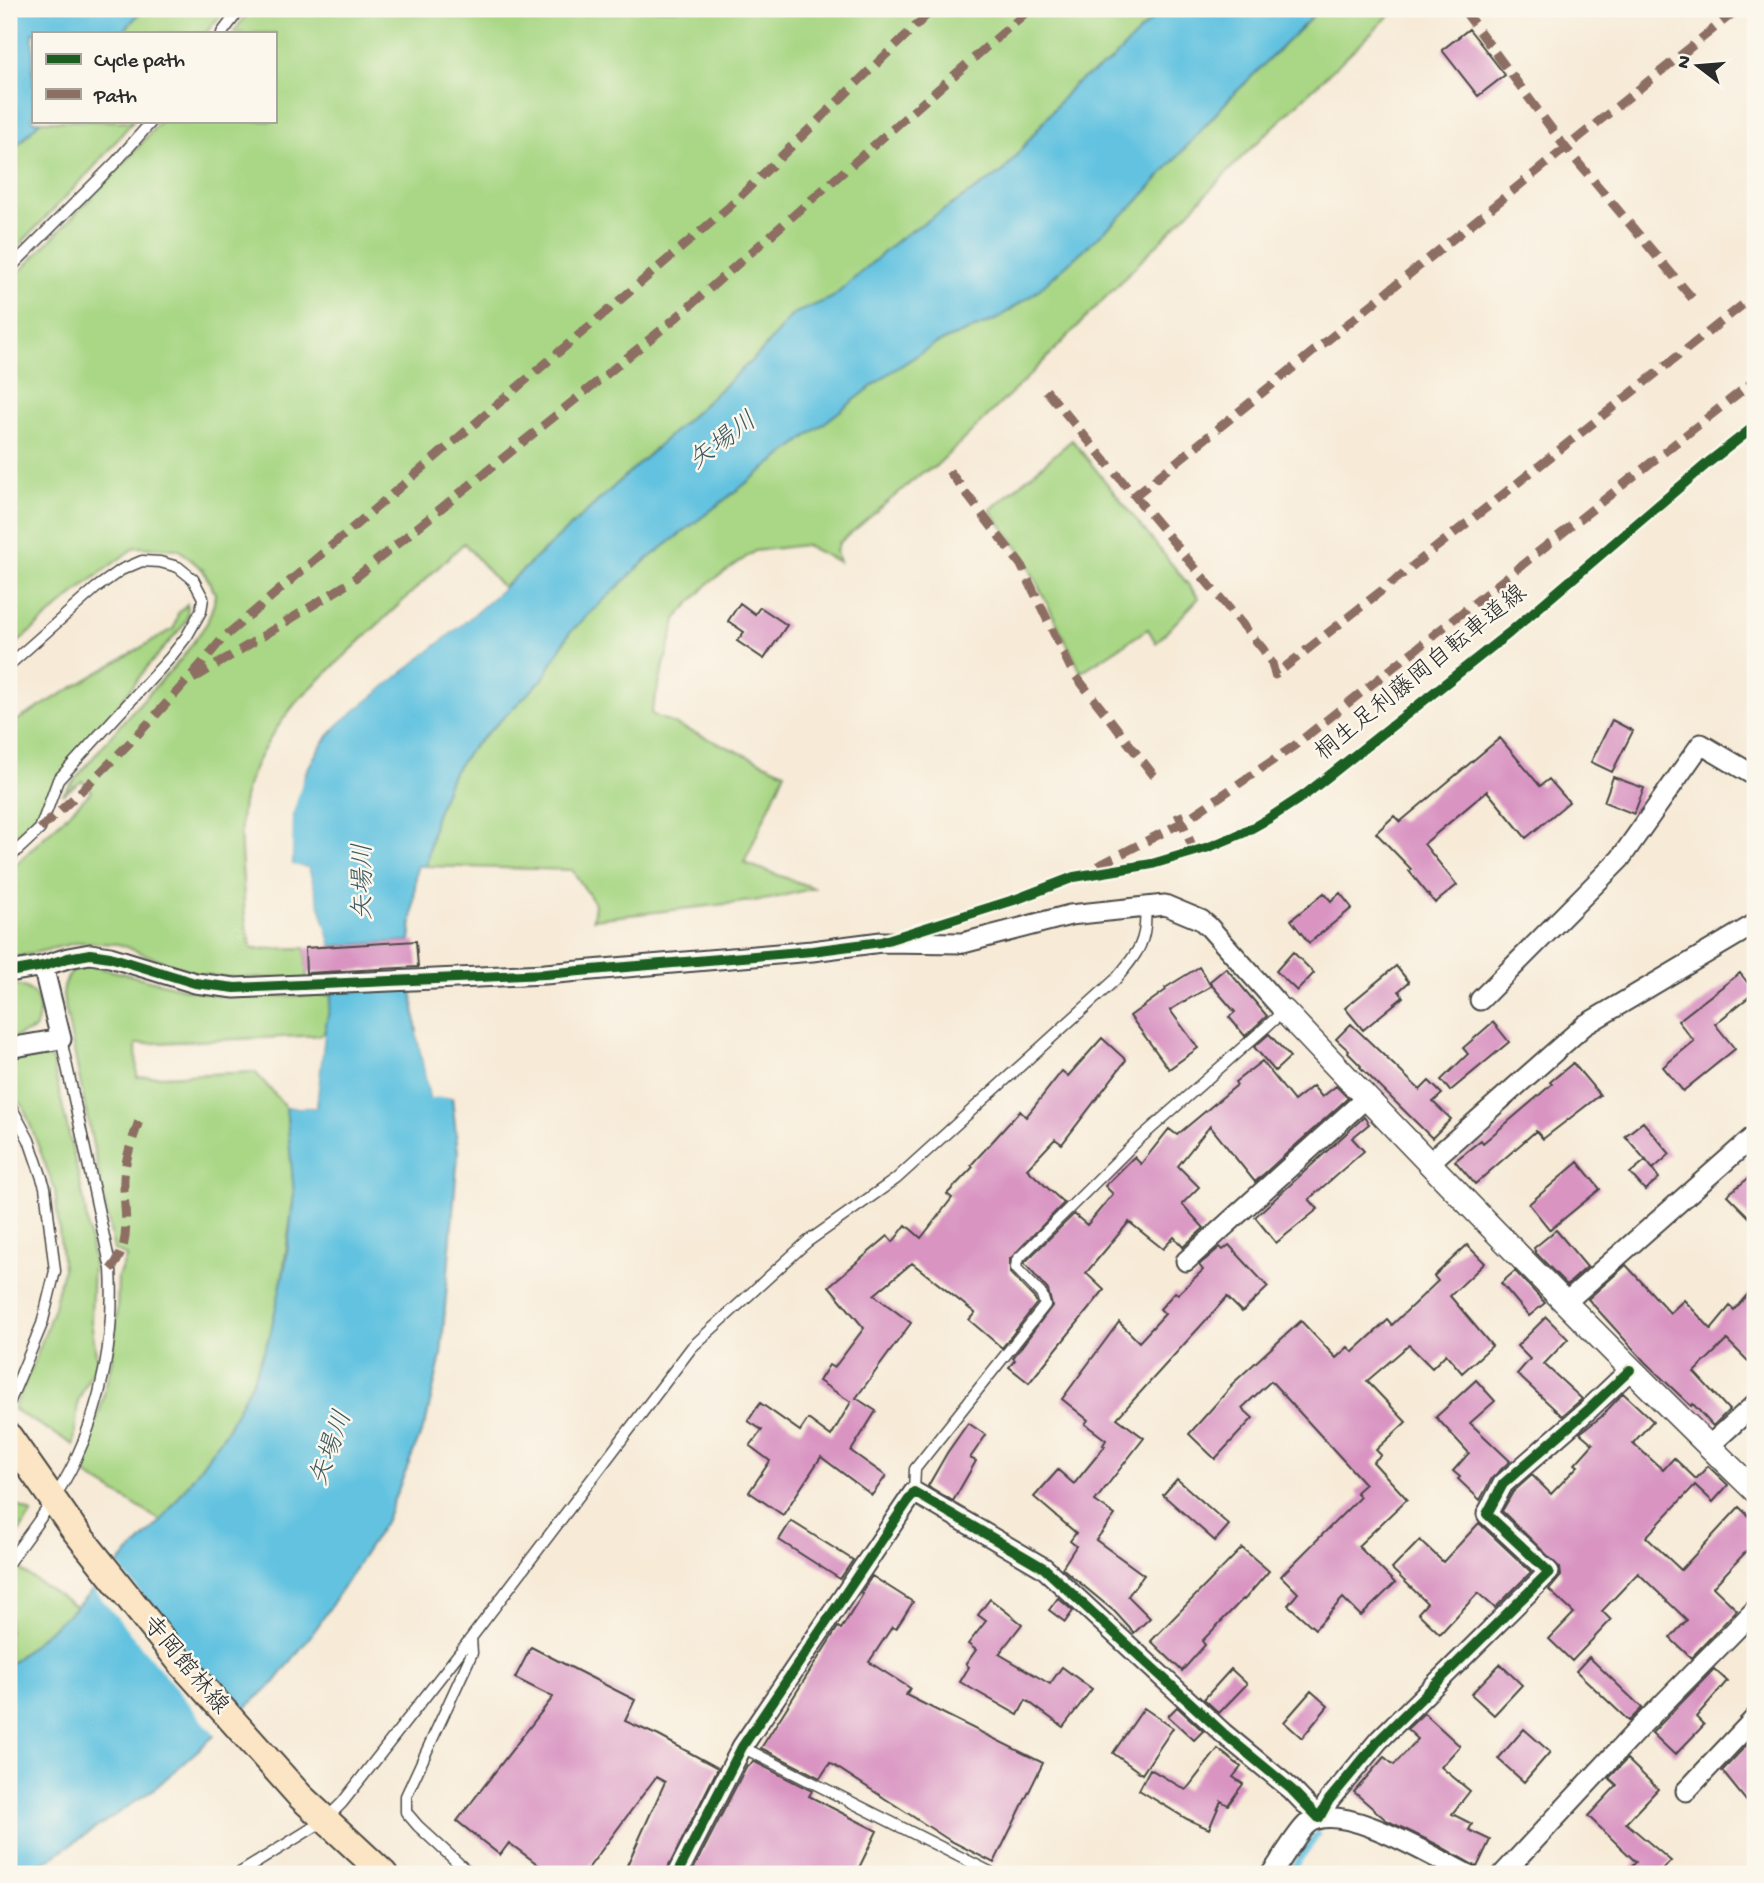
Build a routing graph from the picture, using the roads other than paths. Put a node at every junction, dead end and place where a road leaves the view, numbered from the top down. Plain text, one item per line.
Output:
1 (240, 9) edge
2 (223, 32) edge
3 (151, 122) edge
4 (9, 270) edge
5 (9, 665) edge
6 (1755, 776) edge
7 (9, 858) edge
8 (1145, 906) junction
9 (1755, 924) edge
10 (43, 966) junction
11 (9, 972) edge
12 (1480, 1000) dead end
13 (1284, 1011) junction
14 (61, 1039) junction
15 (9, 1048) edge
16 (1366, 1098) junction
17 (9, 1103) edge
18 (1755, 1135) edge
19 (1428, 1164) junction
20 (1186, 1261) dead end
21 (1565, 1303) junction
22 (1630, 1370) junction
23 (9, 1402) edge
24 (1755, 1404) edge
25 (9, 1437) edge
26 (1709, 1446) junction
27 (1755, 1490) edge
28 (914, 1492) junction
29 (52, 1499) junction
30 (9, 1562) edge
31 (1755, 1610) edge
32 (471, 1638) junction
33 (1755, 1718) edge
34 (742, 1747) junction
35 (1686, 1791) dead end
36 (1319, 1818) junction
37 (325, 1820) junction
38 (238, 1874) edge
39 (384, 1874) edge
40 (470, 1874) edge
41 (677, 1874) edge
42 (994, 1874) edge
43 (1271, 1874) edge
44 (1467, 1874) edge
45 (1503, 1874) edge

1 - 2 lane
3 - 4 lane
5 - 7 lane
6 - 12 street
8 - 10 street
8 - 13 street
8 - 32 lane
9 - 19 street
10 - 11 street
10 - 14 street
13 - 16 street
13 - 28 lane
14 - 15 street
14 - 29 lane
16 - 19 street
16 - 20 street
17 - 23 lane
18 - 21 street
19 - 21 street
21 - 22 street
22 - 26 street
22 - 36 street
24 - 26 street
25 - 29 main road, 寺岡館林線
26 - 27 street
28 - 34 street
28 - 36 street
29 - 30 lane
29 - 37 main road, 寺岡館林線
31 - 45 street
32 - 37 lane
32 - 40 lane
33 - 35 street
34 - 41 street
34 - 42 lane
36 - 43 street
36 - 44 street
37 - 38 lane
37 - 39 main road, 寺岡館林線

